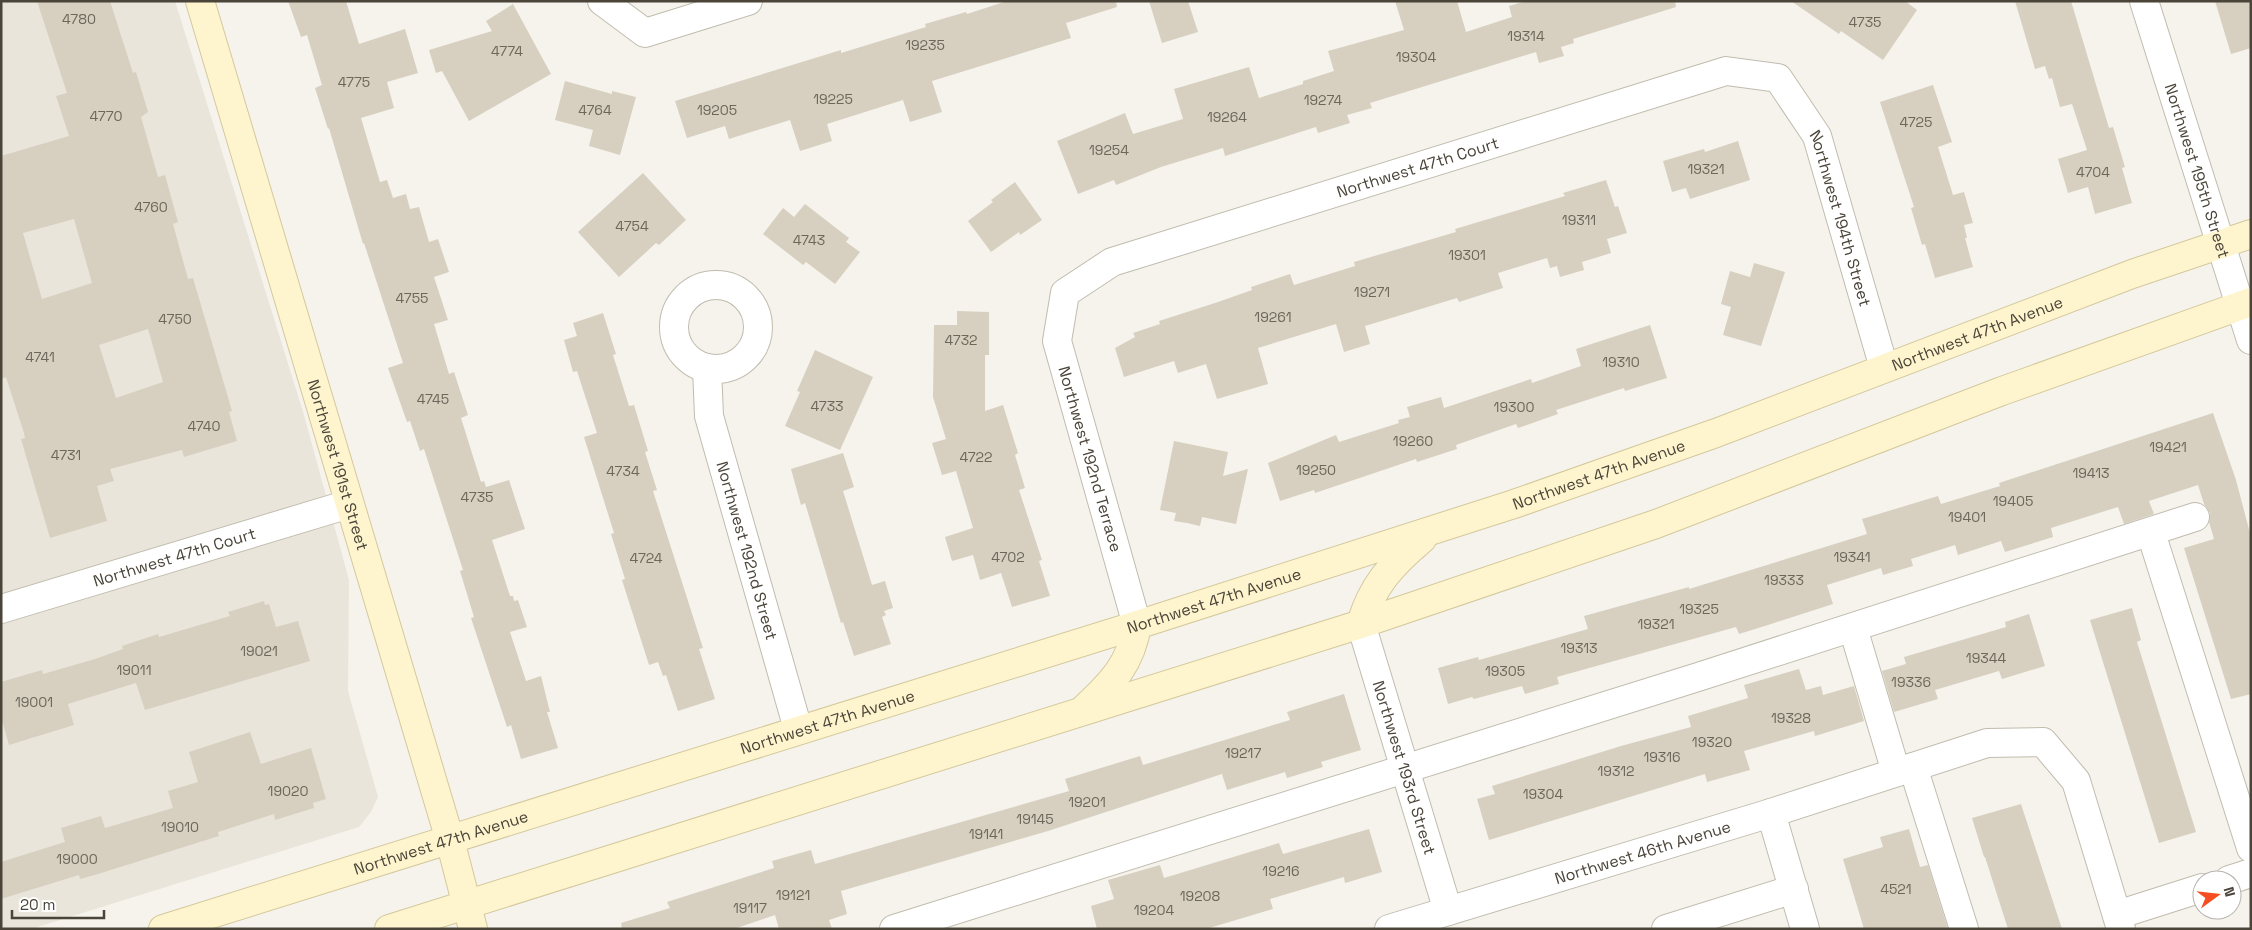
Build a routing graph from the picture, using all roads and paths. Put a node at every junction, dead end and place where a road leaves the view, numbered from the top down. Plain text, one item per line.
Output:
1 (200, 1) edge
2 (602, 1) edge
3 (748, 1) edge
4 (2144, 1) edge
5 (1778, 78) joint
6 (2251, 234) edge
7 (2220, 244) junction
8 (1065, 293) joint
9 (2245, 303) edge
10 (2251, 340) edge
11 (708, 368) dead end
12 (1884, 368) junction
13 (349, 504) junction
14 (2195, 517) dead end
15 (1430, 532) junction
16 (2151, 533) junction
17 (1, 609) edge
18 (1361, 624) junction
19 (1137, 625) junction
20 (1853, 628) junction
21 (1081, 713) junction
22 (798, 730) junction
23 (1404, 768) junction
24 (1905, 769) junction
25 (1771, 812) junction
26 (450, 840) junction
27 (2251, 848) edge
28 (1794, 889) junction
29 (2192, 892) edge
30 (1448, 911) junction
31 (470, 916) edge
32 (2119, 922) edge
33 (163, 929) edge
34 (389, 929) edge
35 (894, 929) edge
36 (1389, 929) edge
37 (1666, 929) edge
38 (1806, 929) edge
39 (1964, 929) edge

1 - 13 main road, Northwest 191st Street
2 - 3 street
4 - 7 street, Northwest 195th Street
5 - 8 street, Northwest 47th Court
5 - 12 street, Northwest 194th Street
6 - 7 main road, Northwest 47th Avenue
7 - 9 street, Northwest 195th Street
7 - 12 main road, Northwest 47th Avenue
8 - 19 street, Northwest 192nd Terrace
9 - 10 street, Northwest 195th Street
9 - 18 main road
11 - 22 street, Northwest 192nd Street
12 - 15 main road, Northwest 47th Avenue
13 - 17 street, Northwest 47th Court
13 - 26 main road, Northwest 191st Street
14 - 16 street
15 - 18 main road
15 - 19 main road, Northwest 47th Avenue
16 - 20 street
16 - 27 street
18 - 21 main road
18 - 23 street, Northwest 193rd Street
19 - 21 main road
19 - 22 main road, Northwest 47th Avenue
20 - 23 street
20 - 24 street
21 - 31 main road
22 - 26 main road, Northwest 47th Avenue
23 - 30 street, Northwest 193rd Street
23 - 35 street
24 - 25 street, Northwest 46th Avenue
24 - 32 street
24 - 39 street
25 - 28 street
25 - 30 street, Northwest 46th Avenue
26 - 31 main road, Northwest 191st Street
26 - 33 main road, Northwest 47th Avenue
28 - 37 street
28 - 38 street
29 - 32 street
30 - 36 street, Northwest 46th Avenue
31 - 34 main road

